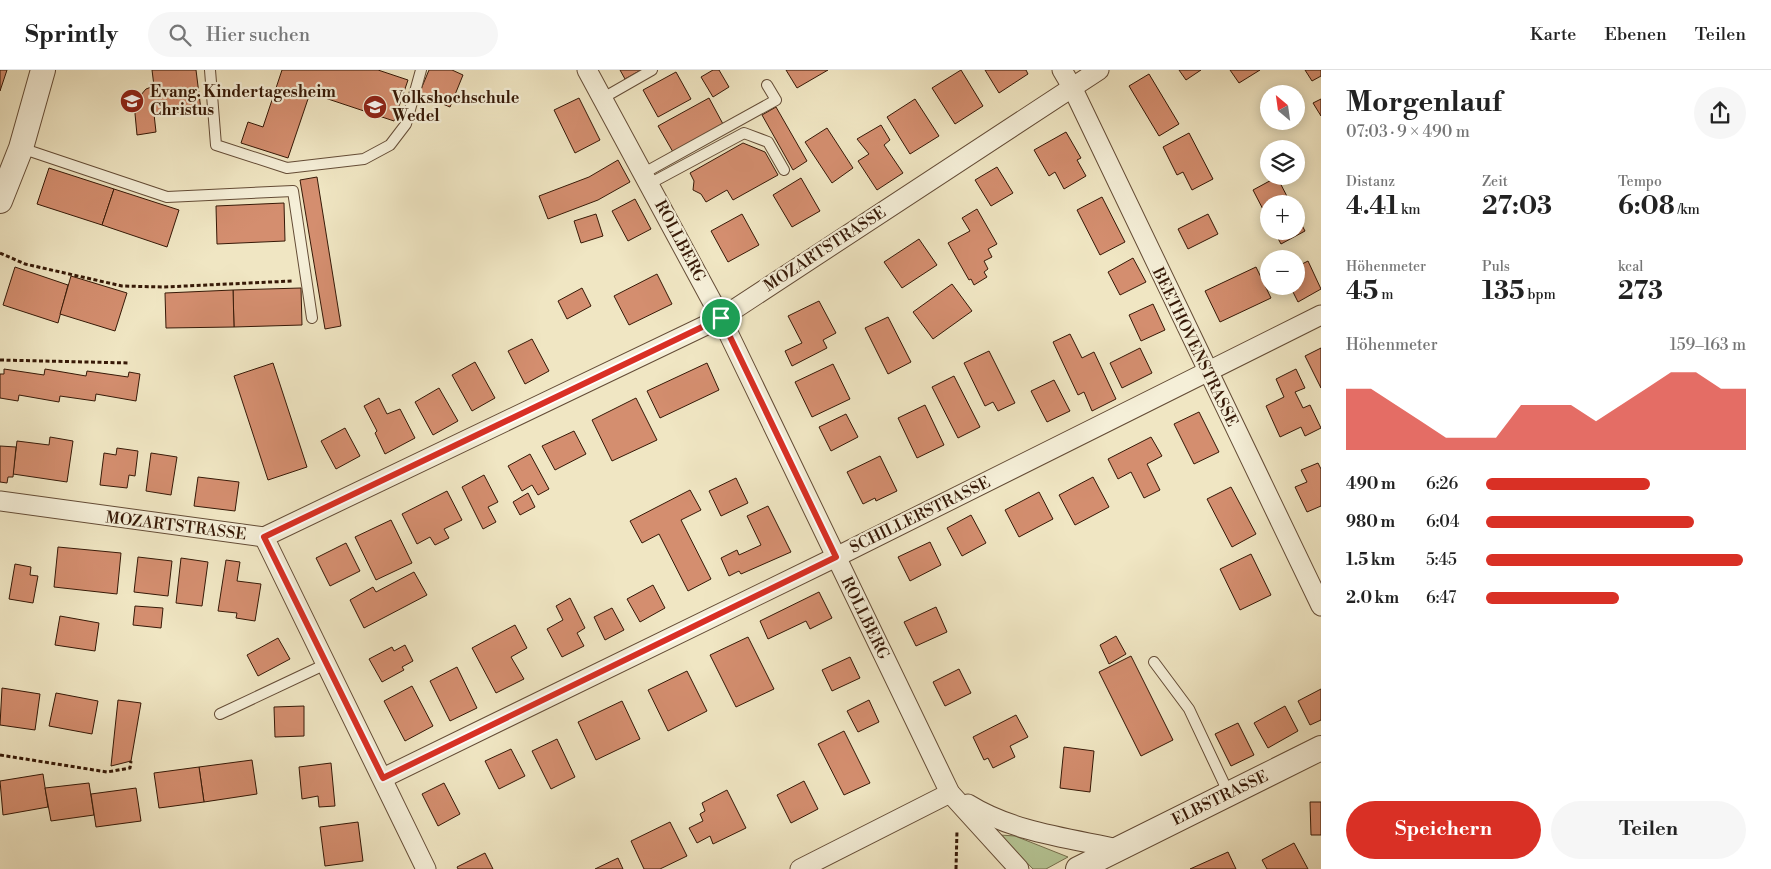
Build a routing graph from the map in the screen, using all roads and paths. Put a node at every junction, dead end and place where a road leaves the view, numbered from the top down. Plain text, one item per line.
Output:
1 (43, 70) edge
2 (210, 70) edge
3 (421, 70) edge
4 (587, 70) edge
5 (652, 70) edge
6 (1062, 70) edge
7 (1099, 70) edge
8 (767, 85) dead end
9 (1072, 87) junction
10 (603, 98) junction
11 (21, 148) junction
12 (784, 170) dead end
13 (647, 178) junction
14 (0, 201) edge
15 (0, 253) edge
16 (306, 280) junction
17 (1321, 315) edge
18 (312, 318) dead end
19 (721, 318) junction
20 (0, 360) edge
21 (130, 363) dead end
22 (1206, 371) junction
23 (0, 501) edge
24 (264, 537) junction
25 (836, 557) junction
26 (1321, 606) edge
27 (1154, 662) dead end
28 (326, 664) junction
29 (220, 714) dead end
30 (1321, 748) edge
31 (0, 754) edge
32 (131, 761) dead end
33 (383, 778) junction
34 (950, 793) junction
35 (1229, 794) junction
36 (957, 830) dead end
37 (1119, 848) junction
38 (426, 869) edge
39 (800, 869) edge
40 (956, 869) edge
41 (1019, 869) edge
42 (1078, 869) edge

1 - 11 street
2 - 3 lane
4 - 10 street, ROLLBERG
5 - 10 lane
6 - 9 street, BEETHOVENSTRASSE
7 - 9 street, MOZARTSTRASSE
8 - 13 lane
9 - 19 street, MOZARTSTRASSE
9 - 22 street, BEETHOVENSTRASSE
10 - 13 street, ROLLBERG
11 - 14 street
11 - 16 lane
12 - 13 lane
13 - 19 street, ROLLBERG
15 - 16 path
16 - 18 lane
17 - 22 street, SCHILLERSTRASSE
19 - 24 street, MOZARTSTRASSE
19 - 25 street, ROLLBERG
20 - 21 path
22 - 25 street, SCHILLERSTRASSE
22 - 26 street, BEETHOVENSTRASSE
23 - 24 street, MOZARTSTRASSE
24 - 28 street
25 - 33 street, SCHILLERSTRASSE
25 - 34 street, ROLLBERG
27 - 35 lane
28 - 29 lane
28 - 33 street
30 - 35 street, ELBSTRASSE
31 - 32 path
33 - 38 street
34 - 37 street
34 - 39 street
34 - 41 street
35 - 37 street, ELBSTRASSE
36 - 40 path
37 - 42 street, ELBSTRASSE

